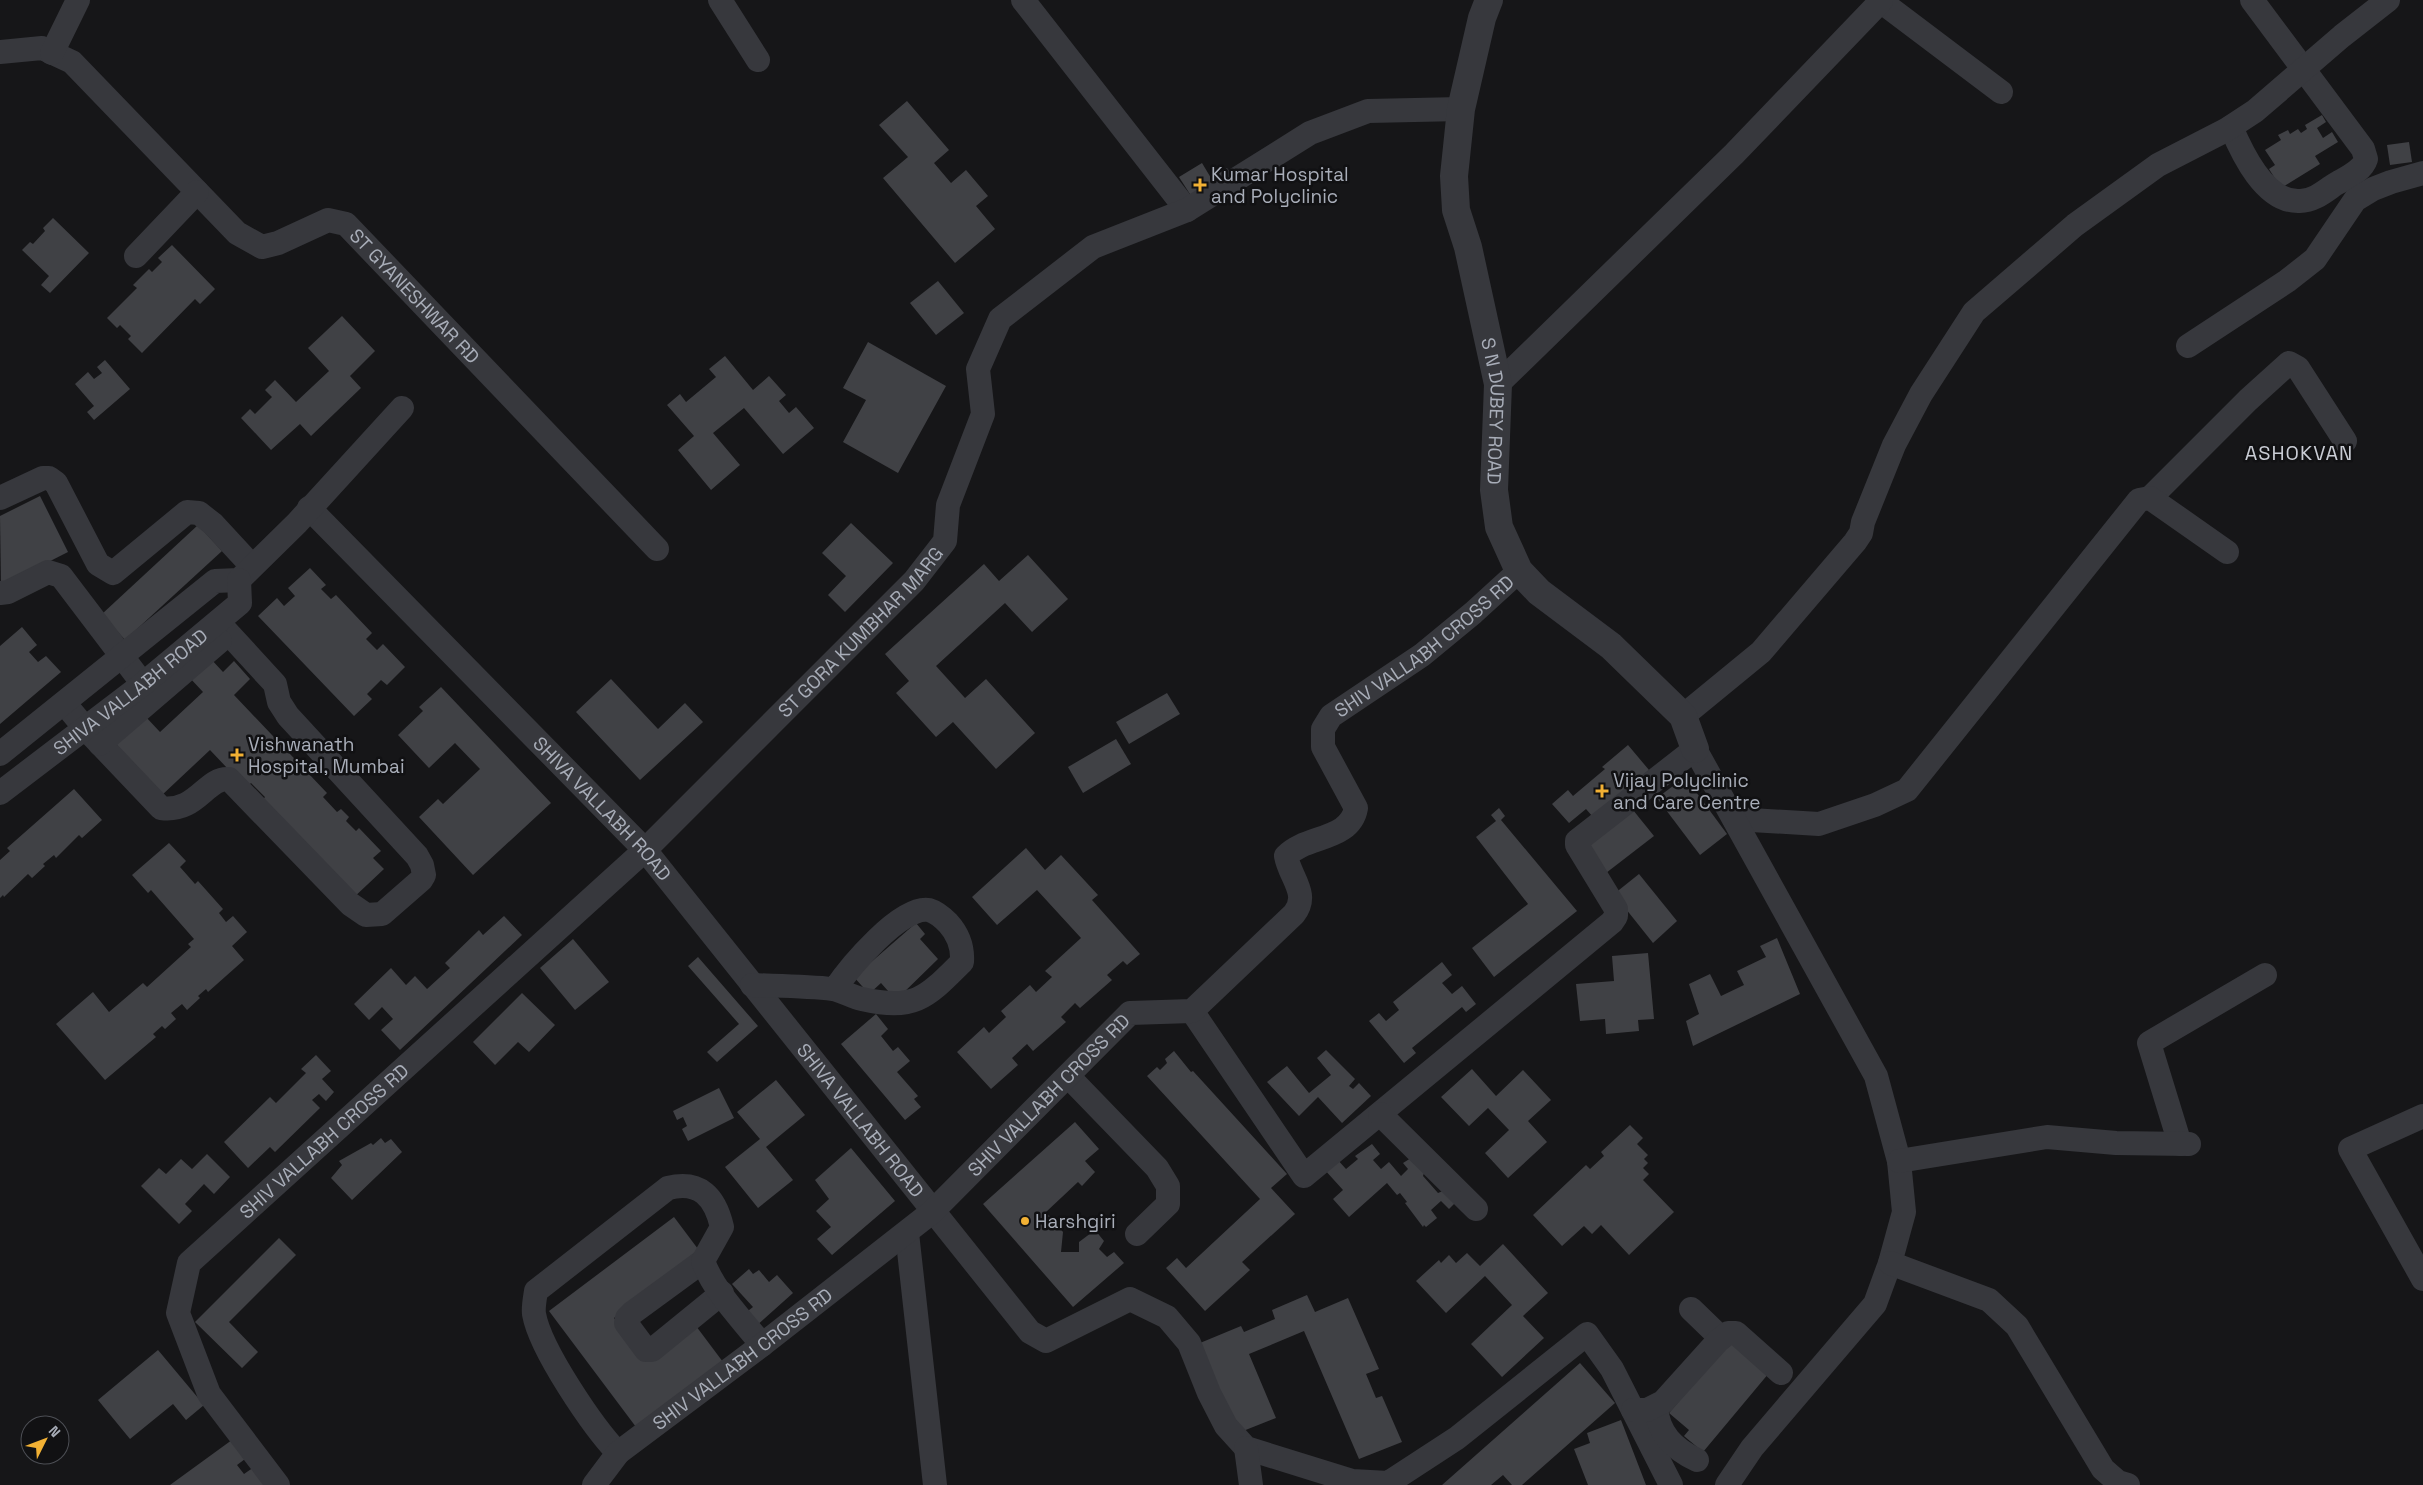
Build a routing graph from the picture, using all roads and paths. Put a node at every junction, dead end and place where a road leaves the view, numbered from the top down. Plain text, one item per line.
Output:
1 (720, 0) edge
2 (1023, 0) edge
3 (1490, 0) edge
4 (2252, 0) edge
5 (2388, 0) edge
6 (80, 1) edge
7 (1880, 1) edge
8 (0, 52) edge
9 (52, 52) junction
10 (758, 60) dead end
11 (2302, 70) junction
12 (2001, 92) dead end
13 (1461, 109) junction
14 (2231, 127) junction
15 (2423, 173) edge
16 (198, 192) junction
17 (1187, 210) junction
18 (136, 256) dead end
19 (2188, 346) dead end
20 (1498, 384) junction
21 (402, 408) dead end
22 (2345, 442) dead end
23 (0, 498) edge
24 (2150, 498) junction
25 (310, 508) junction
26 (658, 549) dead end
27 (2227, 552) dead end
28 (1519, 571) junction
29 (246, 573) junction
30 (0, 593) edge
31 (223, 628) junction
32 (121, 657) junction
33 (143, 684) junction
34 (65, 704) junction
35 (1683, 716) junction
36 (34, 728) junction
37 (92, 736) junction
38 (1695, 748) junction
39 (54, 752) junction
40 (0, 754) edge
41 (0, 793) edge
42 (1734, 819) junction
43 (645, 850) junction
44 (2265, 976) dead end
45 (752, 985) junction
46 (835, 989) junction
47 (1192, 1011) junction
48 (1068, 1076) junction
49 (1380, 1114) junction
50 (2423, 1116) edge
51 (1899, 1161) junction
52 (1476, 1209) dead end
53 (932, 1212) junction
54 (907, 1233) junction
55 (1138, 1234) dead end
56 (702, 1261) junction
57 (1890, 1262) junction
58 (2423, 1279) edge
59 (722, 1293) junction
60 (1691, 1309) dead end
61 (1721, 1338) junction
62 (762, 1345) junction
63 (1781, 1373) dead end
64 (1644, 1409) junction
65 (1246, 1448) junction
66 (618, 1452) junction
67 (1697, 1460) dead end
68 (278, 1485) edge
69 (594, 1485) edge
70 (935, 1485) edge
71 (1251, 1485) edge
72 (1671, 1485) edge
73 (1728, 1485) edge
74 (2128, 1485) edge

1 - 10 street
2 - 17 street
3 - 13 street, S N DUBEY ROAD
4 - 11 street
5 - 11 street
6 - 9 street
7 - 12 street
7 - 20 street
8 - 9 street, ST GYANESHWAR RD
9 - 16 street, ST GYANESHWAR RD
11 - 14 street
11 - 14 street
13 - 17 street, ST GORA KUMBHAR MARG
13 - 20 street, S N DUBEY ROAD
14 - 35 street
15 - 19 street
16 - 18 street
16 - 26 street, ST GYANESHWAR RD
17 - 43 street, ST GORA KUMBHAR MARG
20 - 28 street, S N DUBEY ROAD
21 - 25 street
22 - 24 street
23 - 29 street
24 - 27 street
24 - 42 street
25 - 29 street
25 - 43 street, SHIVA VALLABH ROAD
28 - 35 street, S N DUBEY ROAD
28 - 47 street, SHIV VALLABH CROSS RD
29 - 31 street, SHIVA VALLABH ROAD
29 - 32 street, SHIVA VALLABH ROAD
30 - 32 street
31 - 33 street, SHIVA VALLABH ROAD
31 - 37 street
31 - 37 street
32 - 33 street
32 - 34 street, SHIVA VALLABH ROAD
33 - 37 street, SHIVA VALLABH ROAD
34 - 36 street, SHIVA VALLABH ROAD
34 - 37 street
35 - 38 street, S N DUBEY ROAD
36 - 39 street
36 - 40 street, SHIVA VALLABH ROAD
37 - 39 street, SHIVA VALLABH ROAD
38 - 42 street
38 - 49 street
39 - 41 street, SHIVA VALLABH ROAD
42 - 51 street
43 - 45 street, SHIVA VALLABH ROAD
43 - 68 street, SHIV VALLABH CROSS RD
44 - 51 street
45 - 46 street
45 - 53 street, SHIVA VALLABH ROAD
46 - 46 street
47 - 48 street, SHIV VALLABH CROSS RD
47 - 49 street
48 - 53 street, SHIV VALLABH CROSS RD
48 - 55 street
49 - 52 street
50 - 58 street
51 - 57 street
53 - 54 street, SHIV VALLABH CROSS RD
53 - 65 street, SHIVA VALLABH ROAD
54 - 62 street, SHIV VALLABH CROSS RD
54 - 70 street
56 - 59 street
56 - 59 street
56 - 66 street
57 - 73 street
57 - 74 street
59 - 62 street
60 - 61 street
61 - 63 street
61 - 64 street
62 - 66 street, SHIV VALLABH CROSS RD
64 - 65 street
64 - 67 street
64 - 72 street
65 - 71 street
66 - 69 street, SHIV VALLABH CROSS RD

